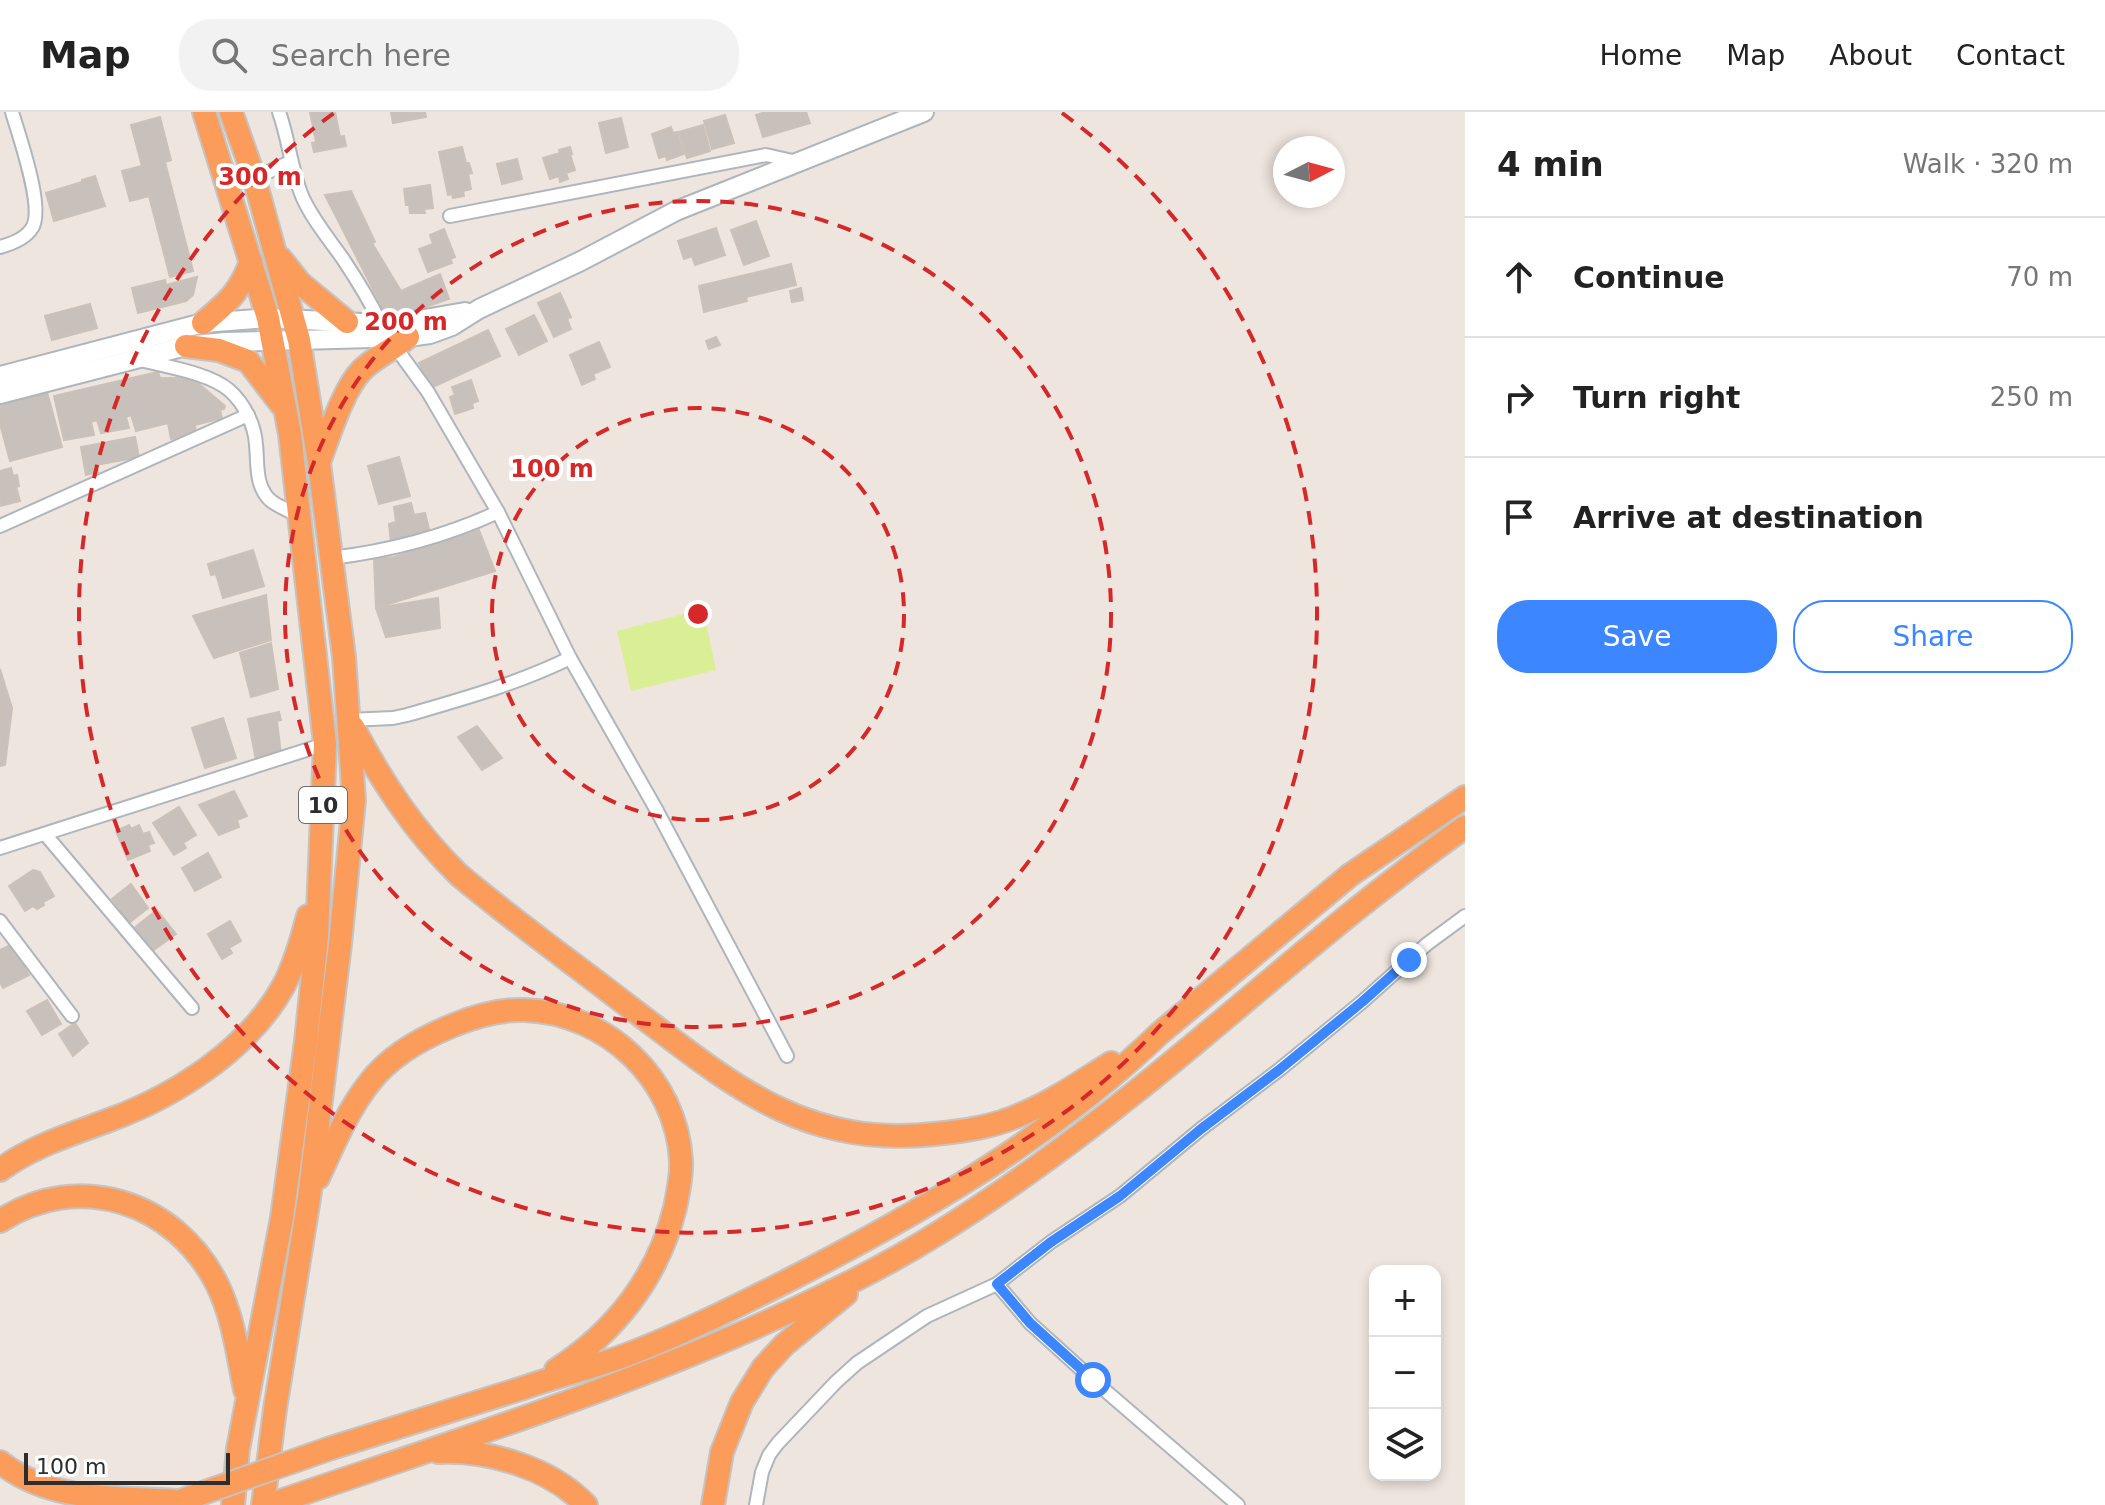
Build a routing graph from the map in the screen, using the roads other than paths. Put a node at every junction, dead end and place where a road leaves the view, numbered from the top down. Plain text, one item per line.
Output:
1 (12, 112) edge
2 (204, 112) edge
3 (231, 112) edge
4 (279, 112) edge
5 (924, 112) edge
6 (290, 162) junction
7 (797, 162) junction
8 (254, 177) junction
9 (450, 216) dead end
10 (0, 247) edge
11 (277, 254) junction
12 (251, 262) junction
13 (479, 309) junction
14 (347, 322) junction
15 (203, 323) junction
16 (381, 324) junction
17 (269, 329) junction
18 (297, 329) junction
19 (402, 342) junction
20 (186, 346) junction
21 (135, 359) junction
22 (0, 376) edge
23 (0, 394) edge
24 (285, 409) junction
25 (248, 415) junction
26 (319, 463) junction
27 (498, 512) junction
28 (300, 516) junction
29 (0, 526) edge
30 (331, 558) junction
31 (570, 658) junction
32 (349, 720) junction
33 (325, 744) junction
34 (1465, 797) edge
35 (1465, 827) edge
36 (45, 834) junction
37 (0, 848) edge
38 (320, 872) junction
39 (1465, 916) edge
40 (0, 921) edge
41 (192, 1008) dead end
42 (72, 1016) dead end
43 (1160, 1033) junction
44 (787, 1056) dead end
45 (0, 1170) edge
46 (309, 1198) junction
47 (0, 1221) edge
48 (875, 1270) junction
49 (997, 1284) junction
50 (532, 1385) junction
51 (248, 1401) junction
52 (413, 1455) junction
53 (0, 1462) edge
54 (174, 1503) edge
55 (233, 1505) edge
56 (266, 1505) edge
57 (586, 1505) edge
58 (713, 1505) edge
59 (756, 1505) edge
60 (1238, 1505) edge

1 - 10 street
2 - 12 highway, 10
3 - 8 highway, 10
4 - 6 street
5 - 7 main road
6 - 8 street
6 - 16 street
7 - 9 street
7 - 13 main road
8 - 11 highway, 10
11 - 14 highway
11 - 18 highway, 10
12 - 15 highway
12 - 17 highway, 10
13 - 16 main road
13 - 19 main road
14 - 16 main road
14 - 18 main road
15 - 17 main road
15 - 22 main road
17 - 18 main road
17 - 20 main road
17 - 24 highway, 10
18 - 19 main road
18 - 26 highway, 10
19 - 26 highway
19 - 27 street
20 - 21 main road
20 - 24 highway
21 - 23 main road
21 - 25 street
24 - 28 highway, 10
25 - 28 street
25 - 29 street
26 - 30 highway, 10
27 - 30 street
27 - 31 street
28 - 33 highway, 10
30 - 32 highway, 10
31 - 32 street
31 - 44 street
32 - 43 highway
32 - 46 highway, 10
33 - 36 street
33 - 38 highway, 10
34 - 43 highway
35 - 48 highway
36 - 37 street
36 - 41 street
38 - 45 highway
38 - 51 highway, 10
39 - 49 street
40 - 42 street
43 - 50 highway
46 - 50 highway
46 - 56 highway, 10
47 - 51 highway
48 - 52 highway
48 - 58 highway
49 - 59 street
49 - 60 street
50 - 54 highway, bridge
51 - 55 highway, 10
52 - 56 highway
52 - 57 highway
53 - 54 highway

